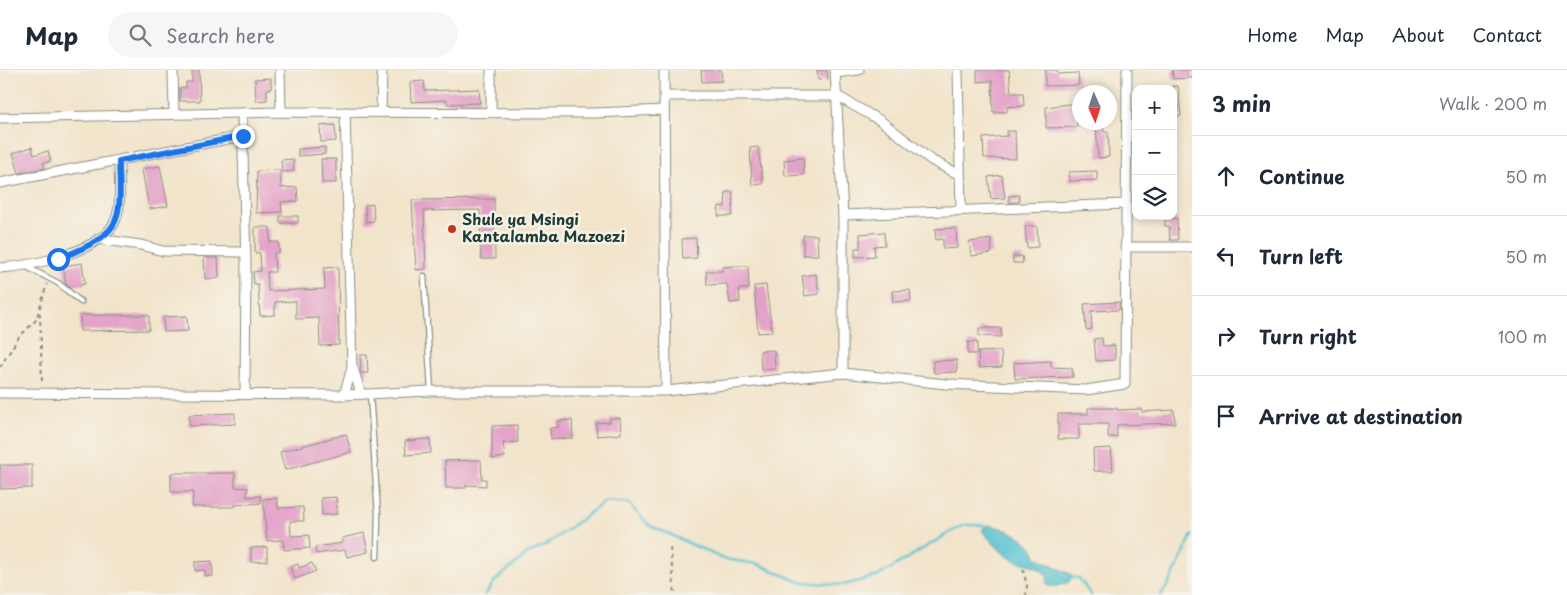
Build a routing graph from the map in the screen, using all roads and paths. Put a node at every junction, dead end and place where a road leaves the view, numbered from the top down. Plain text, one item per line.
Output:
1 (173, 70) edge
2 (280, 70) edge
3 (382, 70) edge
4 (491, 70) edge
5 (664, 70) edge
6 (859, 70) edge
7 (958, 70) edge
8 (1127, 70) edge
9 (835, 72) edge
10 (665, 96) junction
11 (837, 96) junction
12 (664, 110) junction
13 (281, 112) junction
14 (345, 112) junction
15 (381, 112) junction
16 (491, 112) junction
17 (242, 113) junction
18 (174, 114) junction
19 (0, 118) edge
20 (243, 136) junction
21 (119, 161) junction
22 (960, 175) junction
23 (0, 184) edge
24 (1125, 204) junction
25 (961, 211) junction
26 (843, 215) junction
27 (98, 239) junction
28 (1125, 247) junction
29 (1192, 247) edge
30 (245, 252) junction
31 (24, 265) junction
32 (0, 268) edge
33 (424, 276) dead end
34 (48, 278) junction
35 (81, 302) dead end
36 (40, 312) junction
37 (0, 367) edge
38 (352, 368) junction
39 (843, 373) junction
40 (432, 391) junction
41 (666, 391) junction
42 (0, 393) edge
43 (42, 393) junction
44 (245, 394) junction
45 (344, 394) junction
46 (365, 394) junction
47 (670, 548) dead end
48 (377, 557) dead end
49 (1023, 569) dead end
50 (675, 595) edge
51 (1026, 595) edge

1 - 18 street
2 - 13 street
3 - 15 street
4 - 16 street
5 - 10 street
6 - 9 street
7 - 22 street
8 - 24 street
9 - 11 street
10 - 11 street
10 - 12 street
11 - 22 street
11 - 26 street
12 - 16 street
12 - 41 street
13 - 14 street
13 - 17 street
14 - 15 street
14 - 38 street
15 - 16 street
17 - 18 street
17 - 20 street
18 - 19 street
20 - 21 street
20 - 30 street
21 - 23 street
21 - 27 street
22 - 25 street
24 - 25 street
24 - 28 street
25 - 26 street
26 - 39 street
27 - 30 street
27 - 31 street
28 - 29 street
28 - 39 street
30 - 44 street
31 - 32 street
31 - 34 lane
33 - 40 lane
34 - 35 lane
34 - 36 path
36 - 37 path
36 - 43 path
38 - 45 street
38 - 46 street
39 - 41 street
40 - 41 street
40 - 46 street
42 - 43 street
43 - 44 street
44 - 45 street
45 - 46 street
46 - 48 lane
47 - 50 path
49 - 51 path

